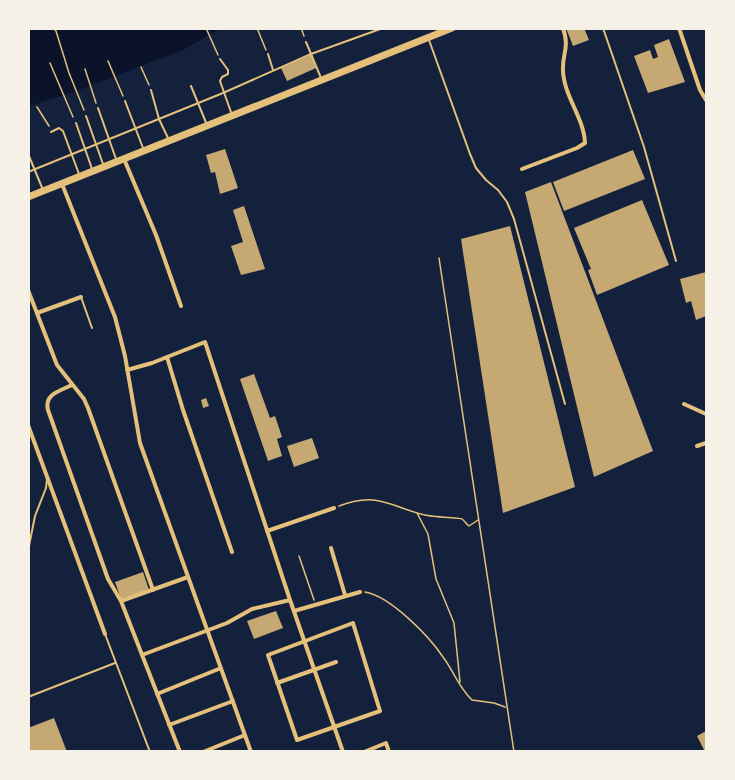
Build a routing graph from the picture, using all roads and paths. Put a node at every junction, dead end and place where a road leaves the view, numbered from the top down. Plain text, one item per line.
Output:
1 (53, 28) edge
2 (206, 28) edge
3 (256, 28) edge
4 (301, 28) edge
5 (382, 28) edge
6 (426, 28) edge
7 (452, 28) edge
8 (563, 28) edge
9 (603, 28) edge
10 (679, 28) edge
11 (429, 38) junction
12 (306, 42) joint
13 (268, 54) joint
14 (311, 54) junction
15 (220, 59) joint
16 (108, 61) dead end
17 (50, 63) dead end
18 (141, 67) dead end
19 (85, 69) dead end
20 (273, 70) junction
21 (322, 80) junction
22 (191, 87) dead end
23 (151, 90) joint
24 (223, 93) junction
25 (125, 100) joint
26 (706, 100) edge
27 (197, 103) junction
28 (37, 107) dead end
29 (98, 108) joint
30 (232, 115) junction
31 (86, 116) joint
32 (159, 119) junction
33 (76, 123) joint
34 (207, 126) junction
35 (135, 128) junction
36 (51, 132) joint
37 (109, 139) junction
38 (169, 141) junction
39 (96, 144) junction
40 (85, 148) junction
41 (144, 151) junction
42 (71, 154) junction
43 (29, 156) edge
44 (121, 160) junction
45 (104, 167) junction
46 (35, 169) junction
47 (522, 169) dead end
48 (28, 172) edge
49 (93, 172) junction
50 (81, 177) junction
51 (62, 184) junction
52 (44, 191) junction
53 (28, 197) edge
54 (439, 258) dead end
55 (676, 261) dead end
56 (28, 290) edge
57 (81, 297) joint
58 (181, 306) dead end
59 (37, 313) junction
60 (92, 328) dead end
61 (167, 357) junction
62 (127, 370) junction
63 (72, 385) junction
64 (565, 404) dead end
65 (684, 404) dead end
66 (706, 414) edge
67 (28, 425) edge
68 (706, 443) edge
69 (697, 446) dead end
70 (47, 479) junction
71 (334, 508) joint
72 (417, 513) junction
73 (479, 519) junction
74 (267, 531) junction
75 (331, 548) dead end
76 (28, 551) edge
77 (232, 552) dead end
78 (299, 556) dead end
79 (188, 577) junction
80 (153, 590) junction
81 (360, 592) joint
82 (345, 596) junction
83 (290, 600) junction
84 (121, 601) junction
85 (315, 603) junction
86 (294, 611) junction
87 (207, 629) junction
88 (105, 634) joint
89 (304, 642) junction
90 (142, 655) junction
91 (115, 662) junction
92 (336, 662) dead end
93 (220, 668) junction
94 (314, 670) junction
95 (277, 683) junction
96 (460, 684) junction
97 (157, 694) junction
98 (28, 697) edge
99 (232, 701) junction
100 (506, 708) junction
101 (170, 726) junction
102 (334, 727) junction
103 (245, 735) junction
104 (150, 752) edge
105 (180, 752) edge
106 (203, 752) edge
107 (251, 752) edge
108 (343, 752) edge
109 (364, 752) edge
110 (389, 752) edge
111 (514, 752) edge

1 - 31 path
2 - 15 path
3 - 13 path
4 - 12 path
5 - 14 lane
6 - 11 lane
7 - 11 highway
8 - 47 street
9 - 55 lane
10 - 26 street
11 - 21 highway
11 - 64 lane
12 - 14 lane
13 - 20 lane
14 - 20 lane
14 - 21 lane
15 - 24 lane
16 - 25 path
17 - 33 path
18 - 23 path
19 - 29 path
20 - 24 lane
21 - 30 highway
22 - 27 lane
23 - 32 lane
24 - 27 lane
24 - 30 lane
25 - 35 lane
27 - 32 lane
27 - 34 lane
28 - 36 path
29 - 37 lane
30 - 34 highway
31 - 39 lane
32 - 35 lane
32 - 38 lane
33 - 40 lane
34 - 38 highway
35 - 37 lane
35 - 41 lane
36 - 42 lane
37 - 39 lane
37 - 44 lane
38 - 41 highway
39 - 40 lane
39 - 45 lane
40 - 42 lane
40 - 49 lane
41 - 44 highway
42 - 46 lane
42 - 50 lane
43 - 46 lane
44 - 45 highway
44 - 58 street
45 - 49 highway
46 - 48 lane
46 - 52 lane
49 - 50 highway
50 - 51 highway
51 - 52 highway
51 - 62 street
52 - 53 highway
54 - 73 path
56 - 59 street
57 - 59 street
57 - 60 lane
59 - 63 street
61 - 62 street
61 - 74 street
61 - 77 street
62 - 79 street
63 - 80 street
63 - 84 street
65 - 66 street
67 - 70 street
68 - 69 street
70 - 76 lane
70 - 88 street
71 - 72 path
71 - 74 street
72 - 73 path
72 - 96 path
73 - 100 path
74 - 83 street
75 - 82 street
78 - 85 path
79 - 80 street
79 - 87 street
80 - 84 street
81 - 82 street
81 - 96 path
82 - 85 street
83 - 86 street
83 - 87 street
84 - 90 street
85 - 86 street
86 - 89 street
87 - 90 street
87 - 93 street
88 - 91 lane
89 - 94 street
89 - 95 street
89 - 102 street
90 - 97 street
91 - 98 lane
91 - 104 lane
92 - 94 street
93 - 97 street
93 - 99 street
94 - 95 street
94 - 102 street
95 - 102 street
96 - 100 path
97 - 101 street
99 - 101 street
99 - 103 street
100 - 111 path
101 - 105 street
102 - 108 street
103 - 106 street
103 - 107 street
109 - 110 street

